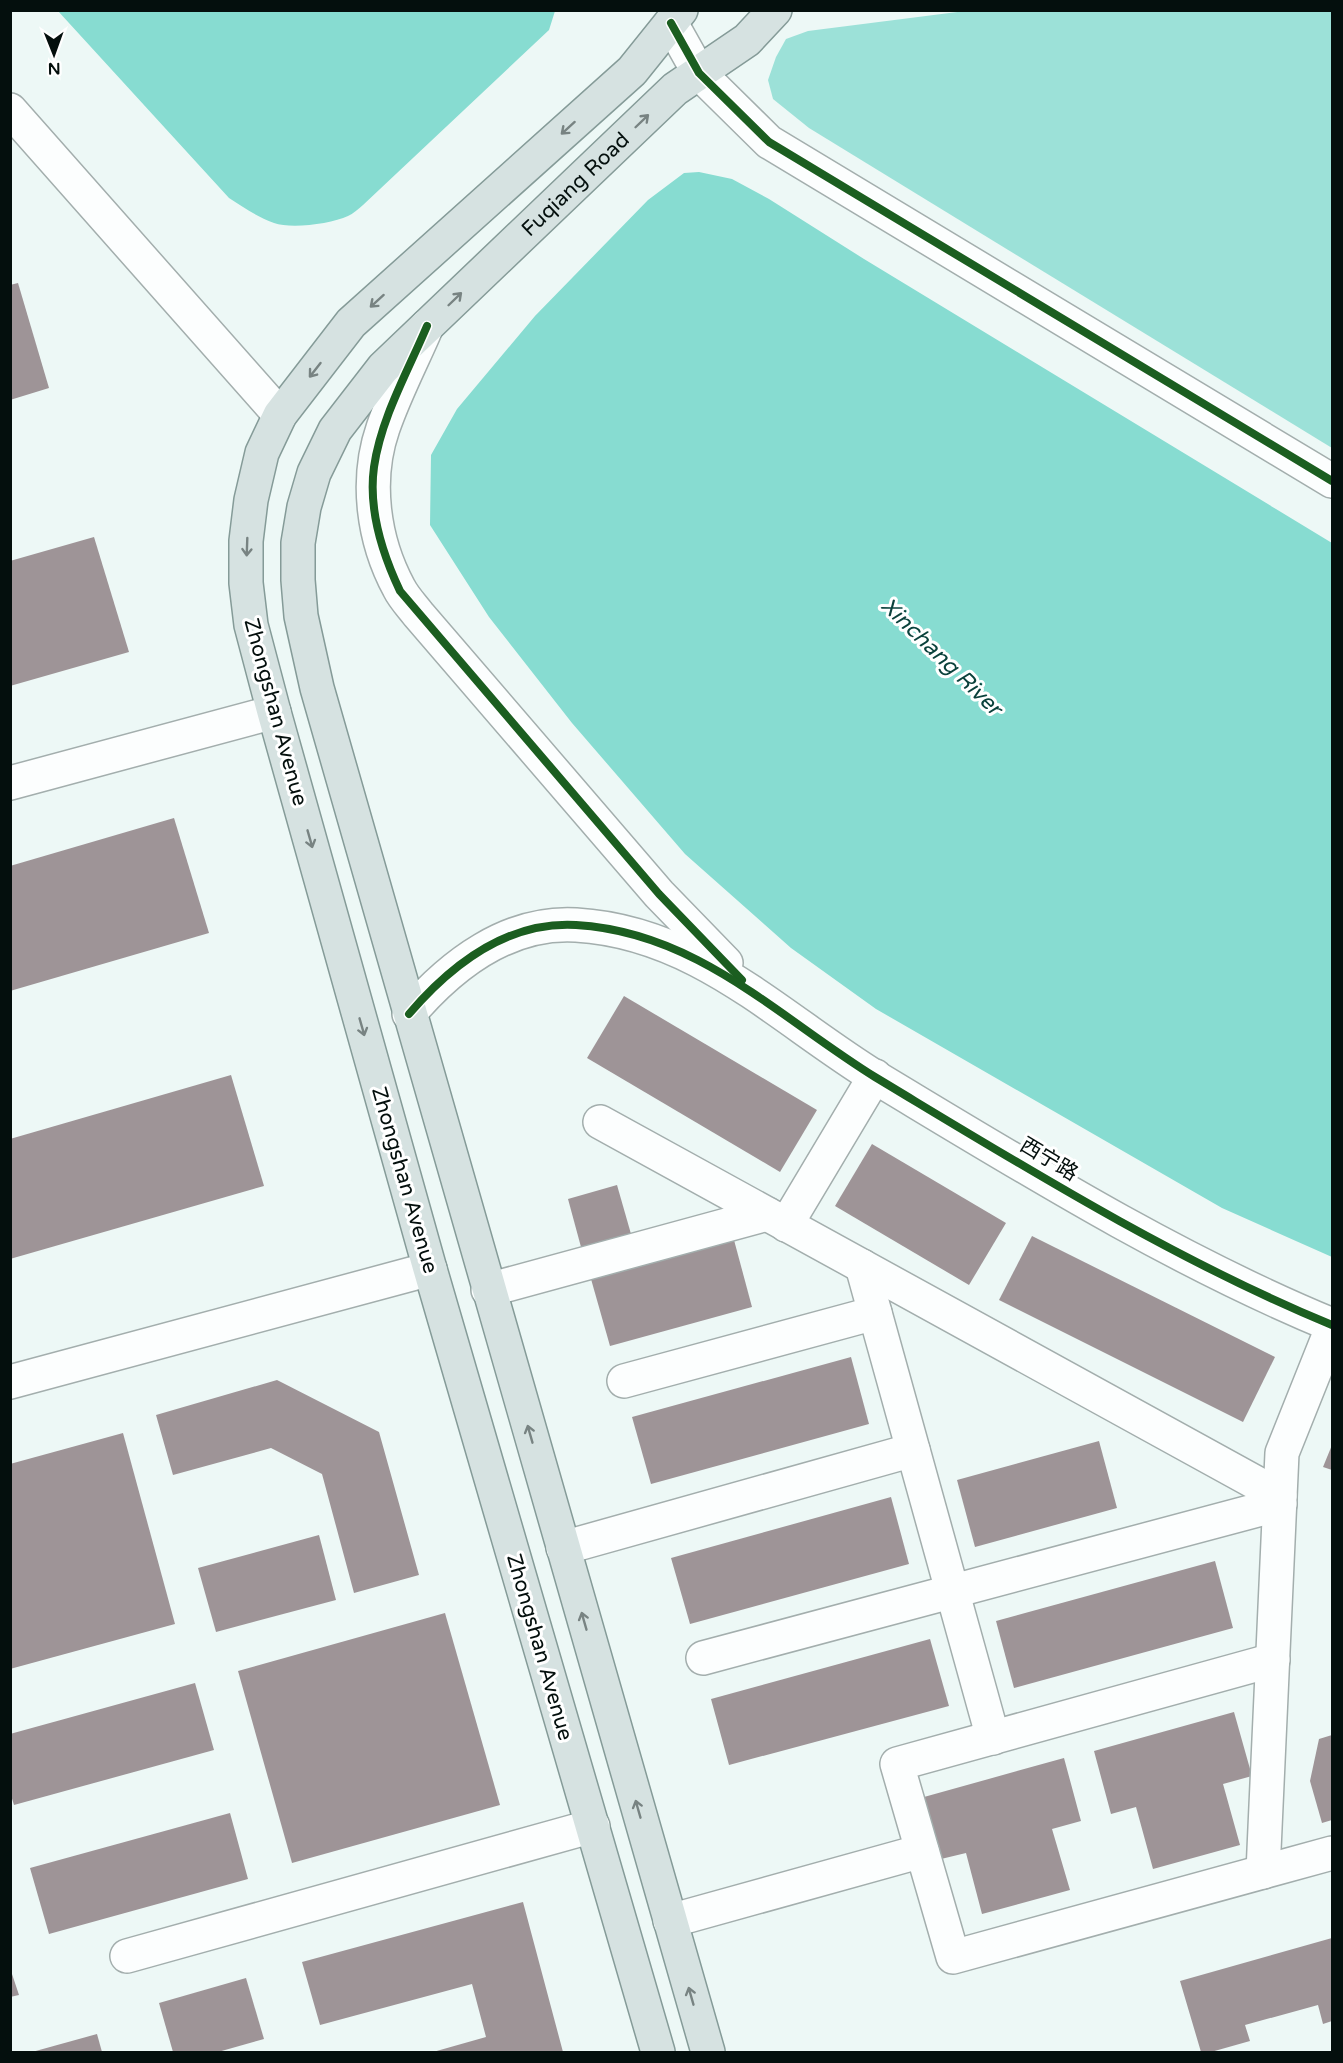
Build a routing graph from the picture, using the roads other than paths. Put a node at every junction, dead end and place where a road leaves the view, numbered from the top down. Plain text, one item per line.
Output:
1 (775, 10) edge
2 (676, 17) edge
3 (699, 73) junction
4 (10, 110) edge
5 (351, 323) joint
6 (427, 326) junction
7 (280, 415) junction
8 (1332, 481) edge
9 (274, 712) junction
10 (10, 783) edge
11 (761, 999) junction
12 (410, 1014) junction
13 (875, 1076) junction
14 (600, 1122) dead end
15 (777, 1220) junction
16 (862, 1266) junction
17 (430, 1269) junction
18 (488, 1290) junction
19 (875, 1313) junction
20 (1332, 1326) edge
21 (10, 1382) edge
22 (624, 1382) dead end
23 (913, 1450) junction
24 (1280, 1500) junction
25 (563, 1548) junction
26 (952, 1591) junction
27 (703, 1658) dead end
28 (1273, 1660) junction
29 (993, 1738) junction
30 (593, 1826) junction
31 (922, 1851) junction
32 (1332, 1853) edge
33 (1263, 1872) junction
34 (670, 1920) junction
35 (127, 1956) dead end
36 (658, 2052) edge
37 (708, 2052) edge

1 - 3 main road, Fuqiang Road
2 - 3 street
2 -> 5 main road, Fuqiang Road
6 -> 3 main road, Fuqiang Road
3 - 8 street
4 - 7 street
5 -> 7 main road, Zhongshan Avenue
6 - 11 street
6 - 12 main road, Fuqiang Road
7 -> 9 main road, Zhongshan Avenue
9 - 10 street
9 -> 17 main road, Zhongshan Avenue
11 - 12 street
11 - 13 street, 西宁路
12 - 18 main road
13 - 15 street
13 - 20 street, 西宁路
14 - 15 street
15 - 16 street
15 - 18 street
16 - 19 street
16 - 24 street
17 - 21 street
17 - 30 main road, Zhongshan Avenue
25 -> 18 main road
19 - 22 street
19 - 23 street
20 - 24 street
23 - 25 street
23 - 26 street
24 - 26 street
24 - 28 street
34 -> 25 main road
26 - 27 street
26 - 29 street
28 - 29 street
28 - 33 street
29 - 31 street
30 - 35 street
30 - 36 main road, Zhongshan Avenue
31 - 33 street
31 - 34 street
32 - 33 street
37 -> 34 main road

